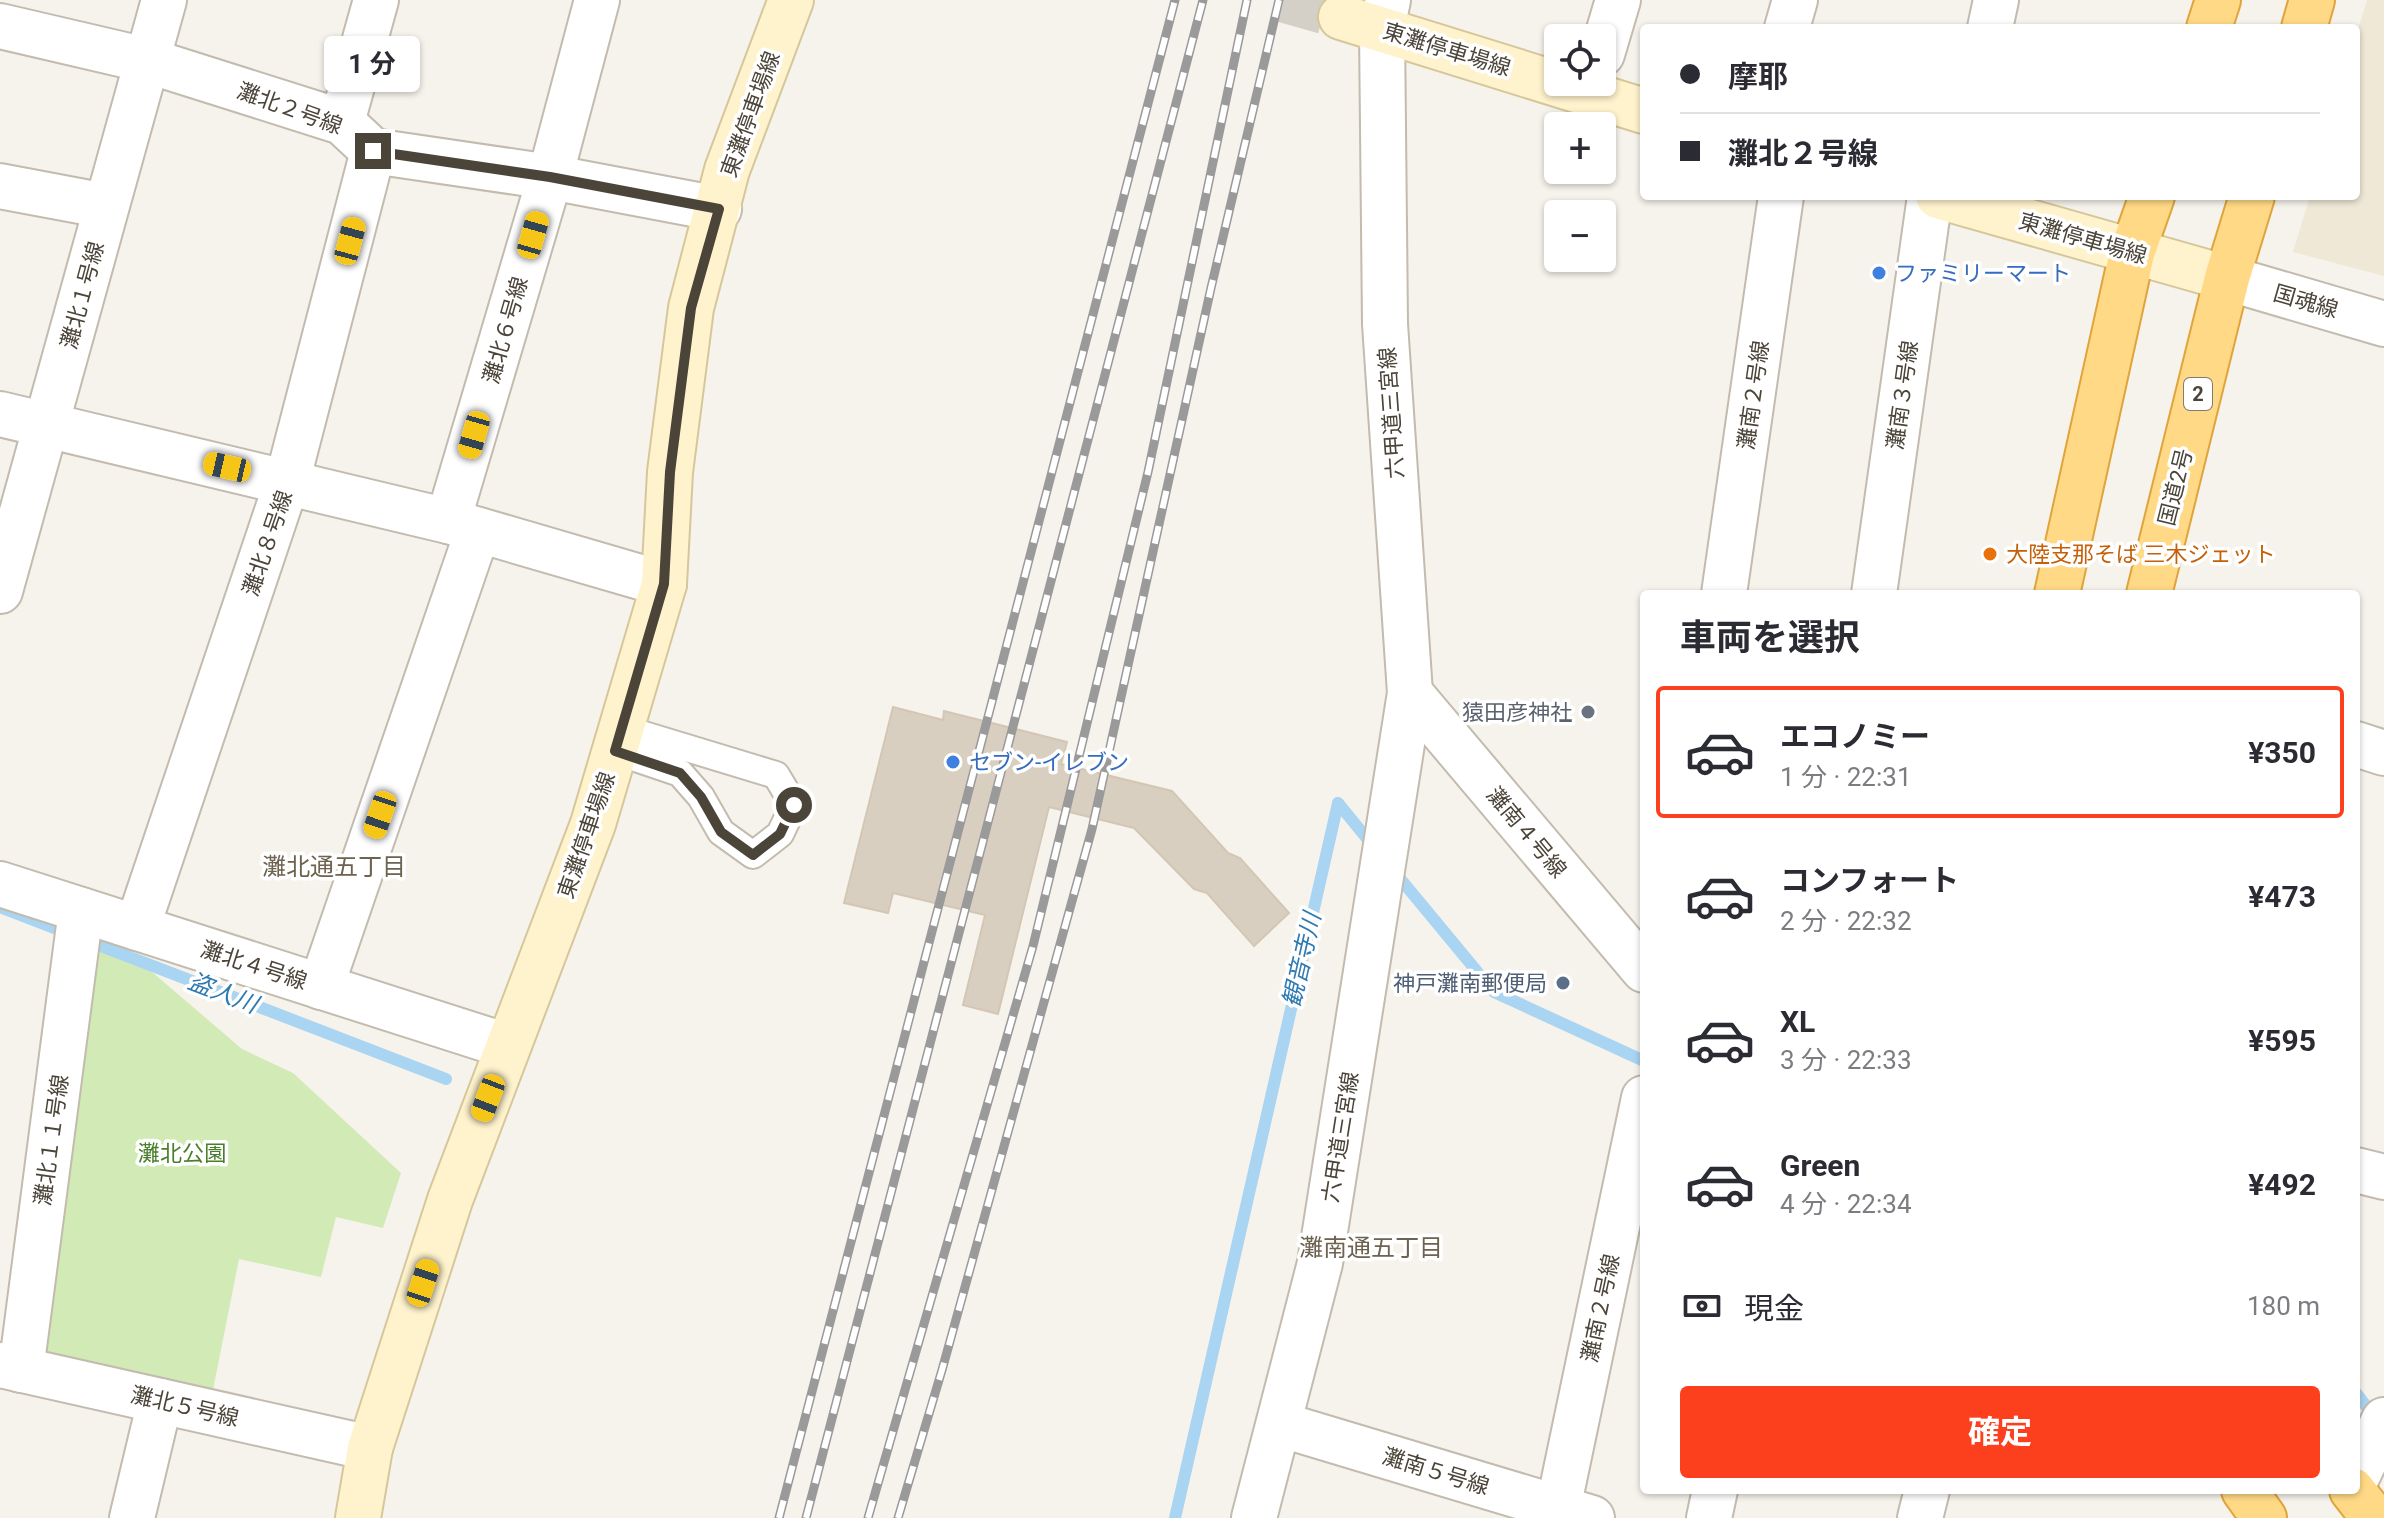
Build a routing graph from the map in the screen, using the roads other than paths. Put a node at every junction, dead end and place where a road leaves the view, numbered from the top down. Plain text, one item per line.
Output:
1 (164, 0) edge
2 (376, 0) edge
3 (597, 0) edge
4 (791, 0) edge
5 (1618, 0) edge
6 (1795, 0) edge
7 (1996, 0) edge
8 (2218, 0) edge
9 (2312, 0) edge
10 (1370, 15) edge
11 (1611, 24) edge
12 (1788, 24) edge
13 (1991, 24) edge
14 (2210, 24) edge
15 (2305, 24) edge
16 (0, 26) edge
17 (146, 60) junction
18 (1544, 63) edge
19 (1616, 92) edge
20 (1640, 108) edge
21 (342, 122) junction
22 (373, 151) junction
23 (550, 177) junction
24 (0, 186) edge
25 (1780, 200) edge
26 (1943, 200) edge
27 (1954, 200) edge
28 (2151, 200) edge
29 (2251, 200) edge
30 (106, 206) junction
31 (719, 209) junction
32 (2132, 253) junction
33 (2227, 278) junction
34 (2384, 324) edge
35 (0, 414) edge
36 (47, 424) junction
37 (287, 482) junction
38 (463, 525) junction
39 (664, 584) junction
40 (1725, 590) edge
41 (1875, 590) edge
42 (2058, 590) edge
43 (2150, 590) edge
44 (0, 591) edge
45 (1410, 693) junction
46 (618, 740) junction
47 (2360, 745) edge
48 (2384, 753) edge
49 (0, 884) edge
50 (81, 912) junction
51 (137, 928) junction
52 (1640, 965) edge
53 (321, 987) junction
54 (507, 1046) junction
55 (1640, 1120) edge
56 (2360, 1171) edge
57 (2384, 1177) edge
58 (10, 1368) edge
59 (160, 1401) junction
60 (2384, 1420) edge
61 (1279, 1424) junction
62 (370, 1448) junction
63 (2360, 1471) edge
64 (1714, 1494) edge
65 (1926, 1494) edge
66 (2247, 1494) edge
67 (2350, 1494) edge
68 (2354, 1494) edge
69 (1569, 1515) edge
70 (132, 1518) edge
71 (358, 1518) edge
72 (1254, 1518) edge
73 (1709, 1518) edge
74 (1920, 1518) edge
75 (2264, 1518) edge
76 (2344, 1518) edge
77 (2374, 1518) edge

1 - 17 street, 灘北１号線
2 - 21 street
3 - 23 street, 灘北６号線
4 - 31 main road, 東灘停車場線
5 - 11 street
6 - 12 street
7 - 13 street
8 - 14 highway
9 - 15 highway
10 - 18 main road, 東灘停車場線
10 - 45 street, 六甲道三宮線
16 - 17 street, 灘北２号線
17 - 21 street, 灘北２号線
17 - 30 street, 灘北１号線
19 - 20 main road, 東灘停車場線
21 - 22 street, 灘北２号線
22 - 23 street
22 - 37 street, 灘北８号線
23 - 31 street
23 - 38 street, 灘北６号線
24 - 30 street
25 - 40 street, 灘南２号線
26 - 41 street, 灘南３号線
27 - 32 main road, 東灘停車場線
28 - 32 highway
29 - 33 highway, 国道2号 / 2
30 - 36 street, 灘北１号線
31 - 39 main road, 東灘停車場線
32 - 33 main road, 東灘停車場線
32 - 42 highway
33 - 34 street, 国魂線
33 - 43 highway, 国道2号 / 2
35 - 36 street
36 - 37 street
36 - 44 street, 灘北１号線
37 - 38 street
37 - 51 street, 灘北８号線
38 - 39 street
38 - 53 street, 灘北６号線
39 - 46 main road, 東灘停車場線
45 - 52 street, 灘南４号線
45 - 61 street, 六甲道三宮線
46 - 46 lane
46 - 54 main road, 東灘停車場線
47 - 48 street
49 - 50 street, 灘北４号線
50 - 51 street, 灘北４号線
50 - 58 street, 灘北１１号線
51 - 53 street, 灘北４号線
53 - 54 street, 灘北４号線
54 - 62 main road, 東灘停車場線
55 - 69 street, 灘南２号線
56 - 57 street
58 - 59 street, 灘北５号線
59 - 62 street, 灘北５号線
59 - 70 street
60 - 63 street
61 - 69 street, 灘南５号線
61 - 72 street, 六甲道三宮線
62 - 71 main road, 東灘停車場線
64 - 73 street
65 - 74 street
66 - 75 highway
67 - 76 street
68 - 77 highway

